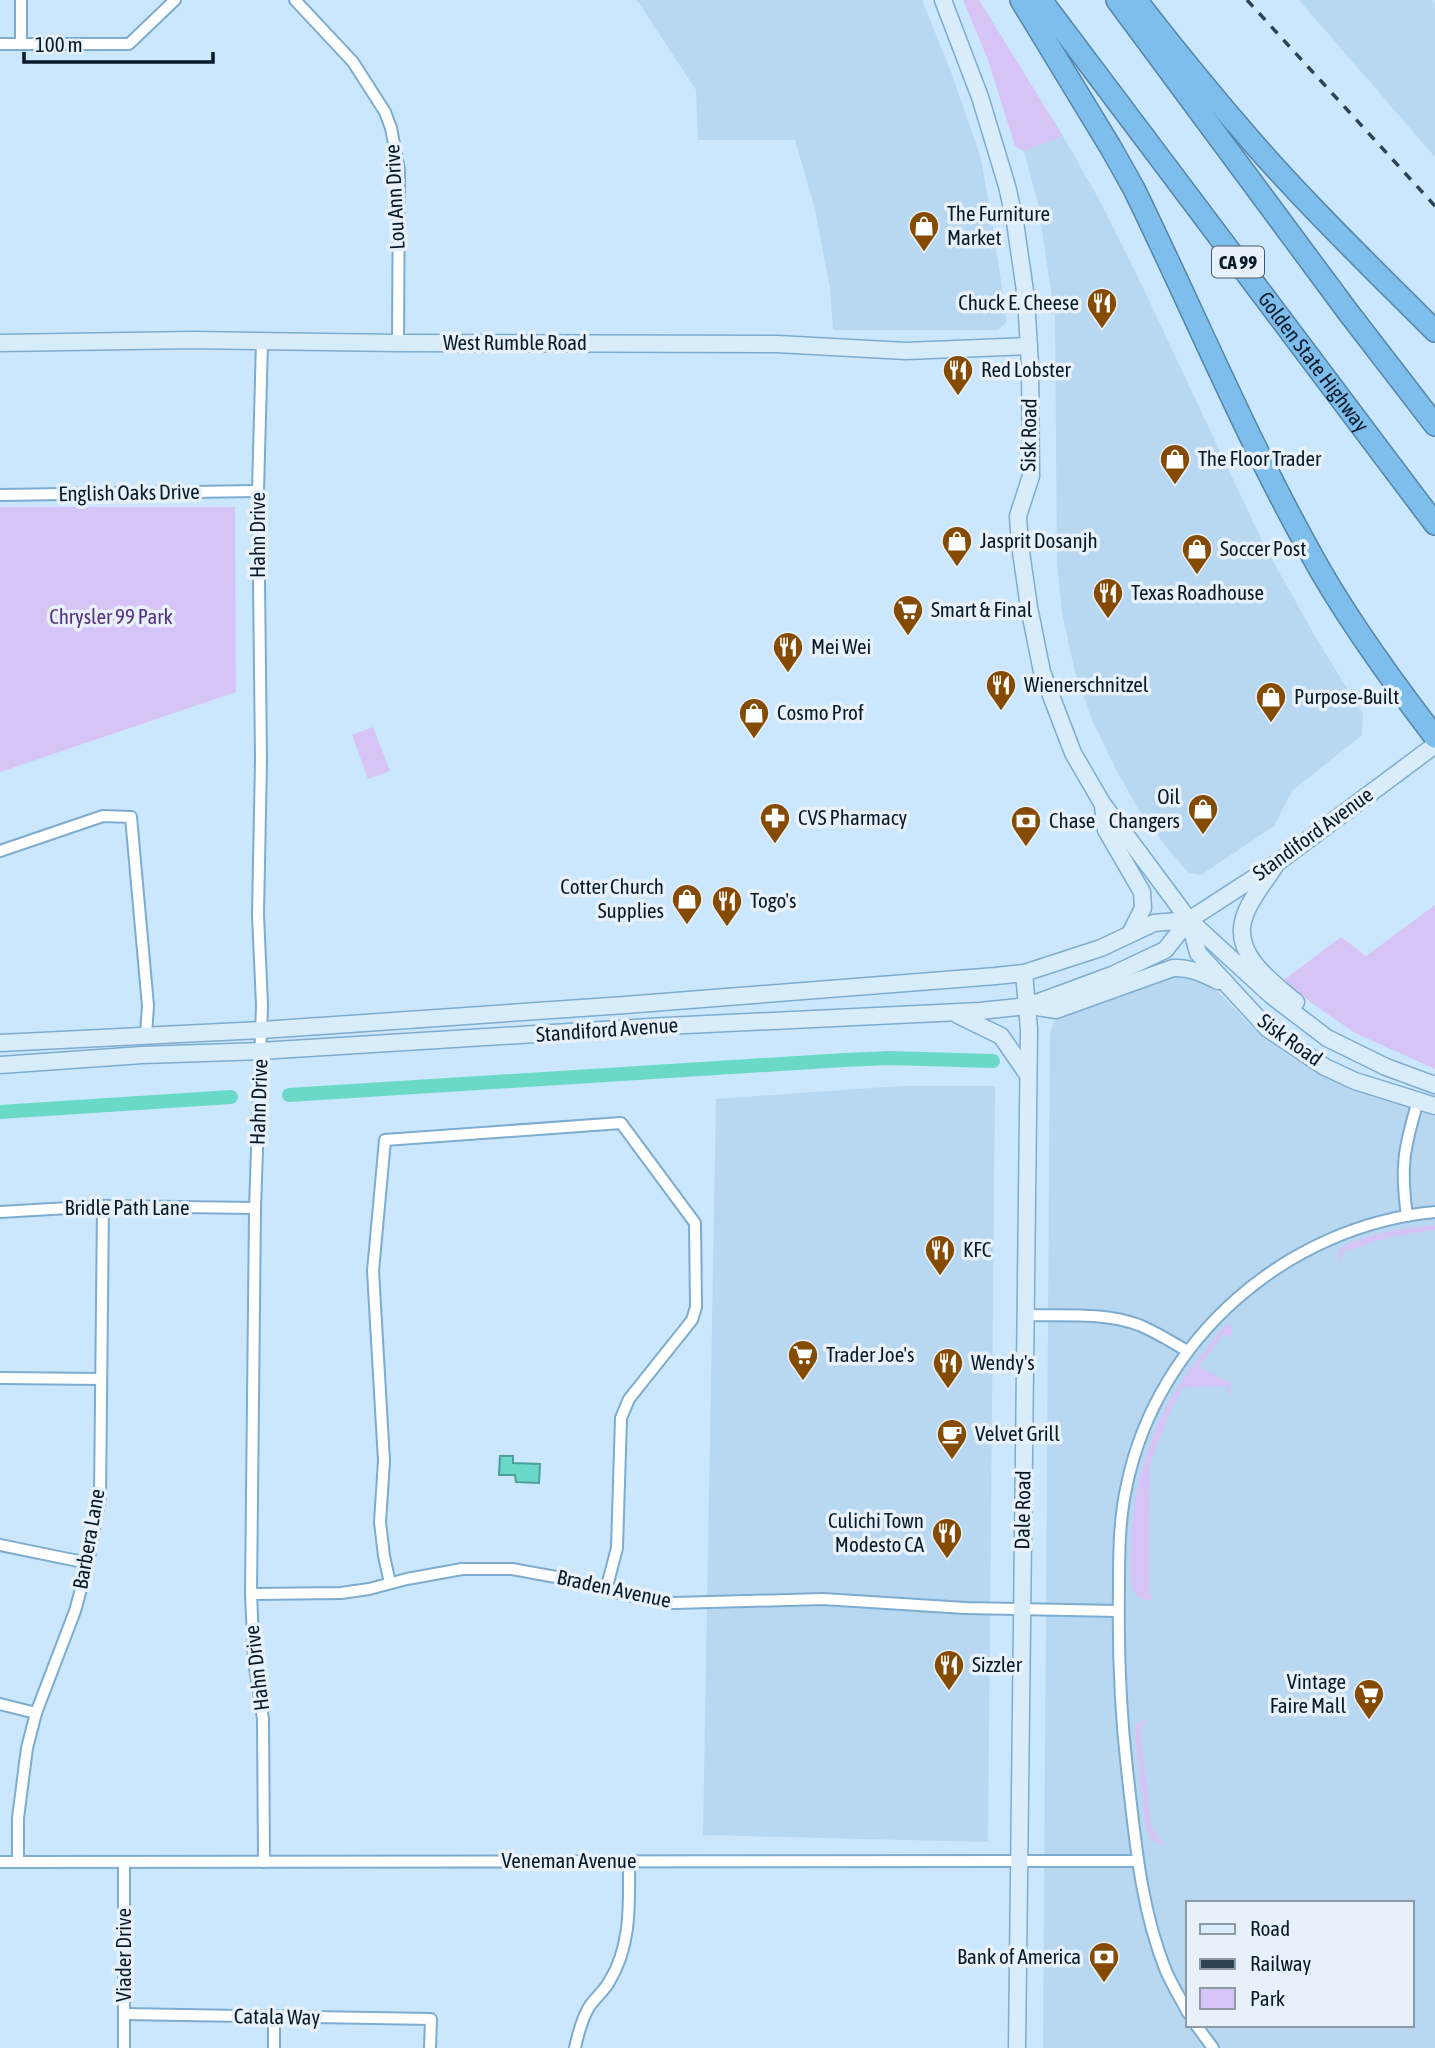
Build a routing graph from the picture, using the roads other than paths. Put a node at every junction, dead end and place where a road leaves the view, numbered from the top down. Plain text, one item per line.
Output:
1 (21, 0) edge
2 (175, 0) edge
3 (295, 0) edge
4 (943, 0) edge
5 (1021, 0) edge
6 (1041, 0) edge
7 (1116, 0) edge
8 (1136, 0) edge
9 (0, 44) edge
10 (21, 44) junction
11 (1435, 331) edge
12 (262, 341) junction
13 (0, 342) edge
14 (398, 343) junction
15 (1029, 346) junction
16 (1435, 425) edge
17 (258, 491) junction
18 (0, 495) edge
19 (1435, 524) edge
20 (1435, 737) edge
21 (1435, 745) edge
22 (1102, 803) junction
23 (0, 851) edge
24 (1277, 863) junction
25 (1189, 920) junction
26 (1130, 934) junction
27 (1024, 973) junction
28 (1230, 987) junction
29 (1028, 1006) junction
30 (952, 1012) junction
31 (262, 1030) junction
32 (146, 1034) junction
33 (0, 1043) edge
34 (260, 1051) junction
35 (0, 1065) edge
36 (1386, 1067) junction
37 (1028, 1074) junction
38 (1435, 1085) edge
39 (1418, 1101) junction
40 (1435, 1106) edge
41 (103, 1206) junction
42 (255, 1208) junction
43 (0, 1212) edge
44 (1435, 1212) edge
45 (1407, 1216) junction
46 (1025, 1315) junction
47 (1187, 1351) junction
48 (0, 1378) edge
49 (101, 1379) junction
50 (0, 1545) edge
51 (88, 1563) junction
52 (390, 1583) junction
53 (606, 1590) junction
54 (250, 1594) junction
55 (1022, 1610) junction
56 (1118, 1611) junction
57 (0, 1704) edge
58 (36, 1713) junction
59 (629, 1861) junction
60 (1020, 1861) junction
61 (1138, 1861) junction
62 (0, 1862) edge
63 (18, 1862) junction
64 (124, 1862) junction
65 (264, 1862) junction
66 (1186, 2009) edge
67 (124, 2014) junction
68 (274, 2017) junction
69 (1197, 2027) edge
70 (124, 2048) edge
71 (274, 2048) edge
72 (430, 2048) edge
73 (575, 2048) edge
74 (1017, 2048) edge
75 (1213, 2048) edge

1 - 10 street
2 - 10 street
3 - 14 street, Lou Ann Drive
4 - 15 main road, Sisk Road
5 - 20 highway
6 - 19 highway, Golden State Highway / CA 99
7 - 16 highway, CA 99
8 - 11 highway
9 - 10 street
12 - 13 main road, West Rumble Road
12 - 14 main road, West Rumble Road
12 - 17 street, Hahn Drive
14 - 15 main road, West Rumble Road
15 - 22 main road, Sisk Road
17 - 18 street, English Oaks Drive
17 - 31 street, Hahn Drive
21 - 24 main road, Standiford Avenue
22 - 25 main road, Sisk Road
22 - 26 main road
23 - 32 street
24 - 25 main road, Standiford Avenue
24 - 36 main road
25 - 26 main road, Standiford Avenue
25 - 28 main road, Sisk Road
25 - 29 main road, Standiford Avenue
25 - 36 main road, Sisk Road
26 - 27 main road, Standiford Avenue
27 - 29 main road, Dale Road
27 - 31 main road, Standiford Avenue
28 - 29 main road
28 - 39 main road, Sisk Road
29 - 30 main road, Standiford Avenue
29 - 37 main road, Dale Road
30 - 34 main road, Standiford Avenue
30 - 37 main road
31 - 32 main road, Standiford Avenue
31 - 34 street, Hahn Drive
32 - 33 main road, Standiford Avenue
34 - 35 main road, Standiford Avenue
34 - 42 street, Hahn Drive
36 - 38 main road, Sisk Road
37 - 46 main road, Dale Road
39 - 40 main road, Sisk Road
39 - 45 street
41 - 42 street, Bridle Path Lane
41 - 43 street, Bridle Path Lane
41 - 49 street, Barbera Lane
42 - 54 street, Hahn Drive
44 - 45 street
45 - 47 street
46 - 47 street
46 - 55 main road, Dale Road
47 - 56 street
48 - 49 street
49 - 51 street, Barbera Lane
50 - 51 street
51 - 58 street, Barbera Lane
52 - 53 street, Braden Avenue
52 - 53 street
52 - 54 street, Braden Avenue
53 - 55 street, Braden Avenue
54 - 65 street, Hahn Drive
55 - 56 street, Braden Avenue
55 - 60 main road, Dale Road
56 - 61 street
57 - 58 street
58 - 63 street, Barbera Lane
59 - 60 street, Veneman Avenue
59 - 65 street, Veneman Avenue
59 - 73 street
60 - 61 street, Veneman Avenue
60 - 74 main road, Dale Road
61 - 66 street
62 - 63 street, Veneman Avenue
63 - 64 street, Veneman Avenue
64 - 65 street, Veneman Avenue
64 - 67 street, Viader Drive
67 - 68 street, Catala Way
67 - 70 street, Viader Drive
68 - 71 street
68 - 72 street, Catala Way
69 - 75 street

